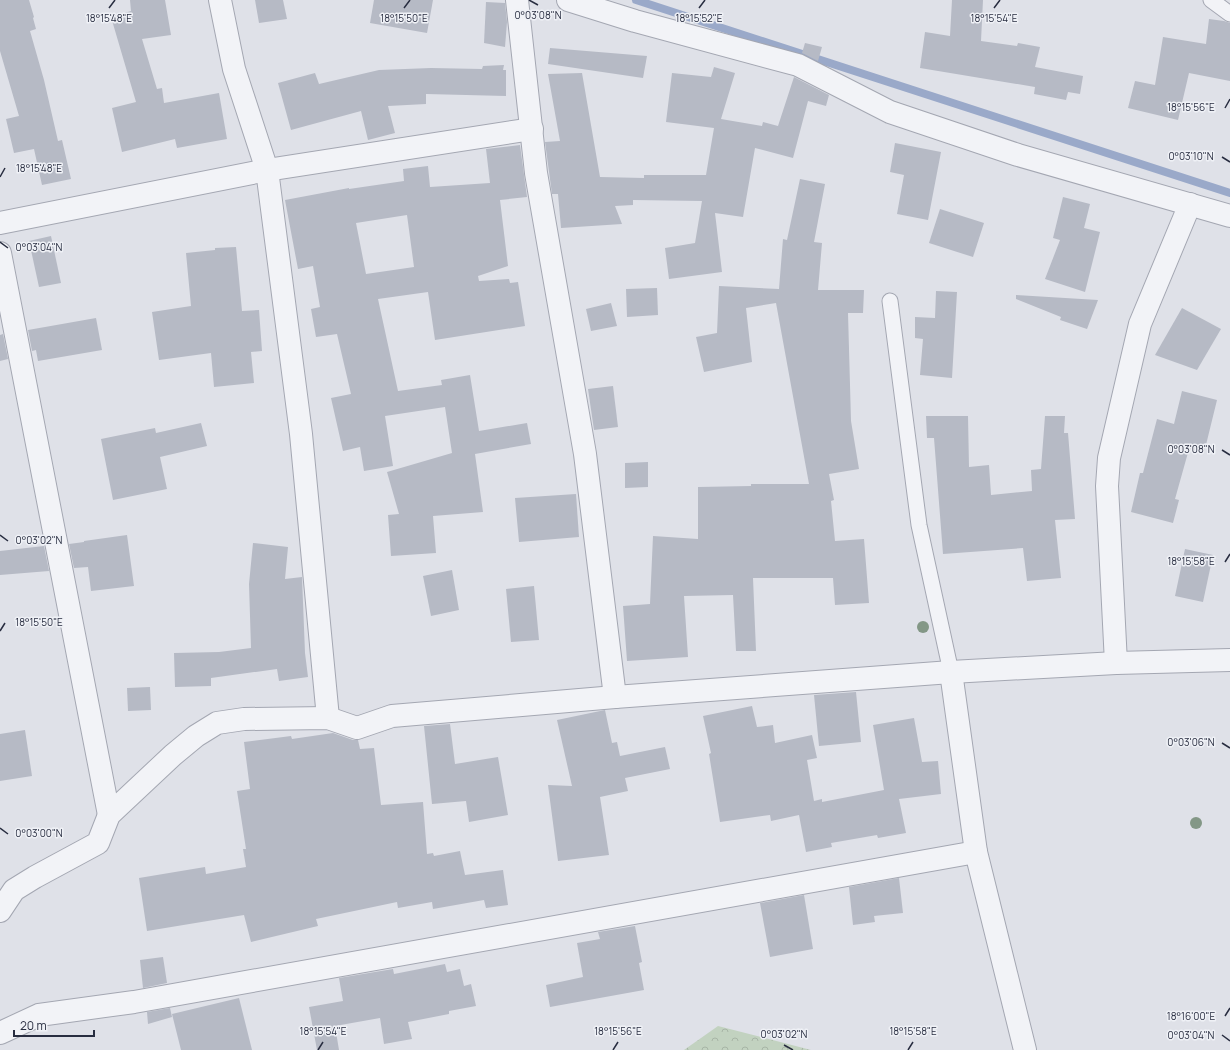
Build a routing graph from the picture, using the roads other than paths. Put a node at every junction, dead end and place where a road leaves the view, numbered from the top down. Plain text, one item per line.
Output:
1 (220, 0) edge
2 (518, 0) edge
3 (568, 0) edge
4 (1211, 0) edge
5 (1230, 14) edge
6 (532, 129) junction
7 (267, 170) junction
8 (1190, 204) junction
9 (1230, 216) edge
10 (0, 223) edge
11 (0, 253) edge
12 (890, 301) dead end
13 (1230, 660) edge
14 (1116, 663) junction
15 (951, 672) junction
16 (615, 697) junction
17 (328, 718) junction
18 (109, 815) junction
19 (976, 852) junction
20 (0, 911) edge
21 (0, 1033) edge
22 (1025, 1050) edge

1 - 7 street
2 - 6 street
3 - 8 street
4 - 5 lane
6 - 7 street
6 - 16 street
7 - 10 street
7 - 17 street
8 - 9 street
8 - 14 street
11 - 18 street
12 - 15 lane
13 - 14 street
14 - 15 street
15 - 16 street
15 - 19 street
16 - 17 street
17 - 18 street
18 - 20 street
19 - 21 street
19 - 22 street

